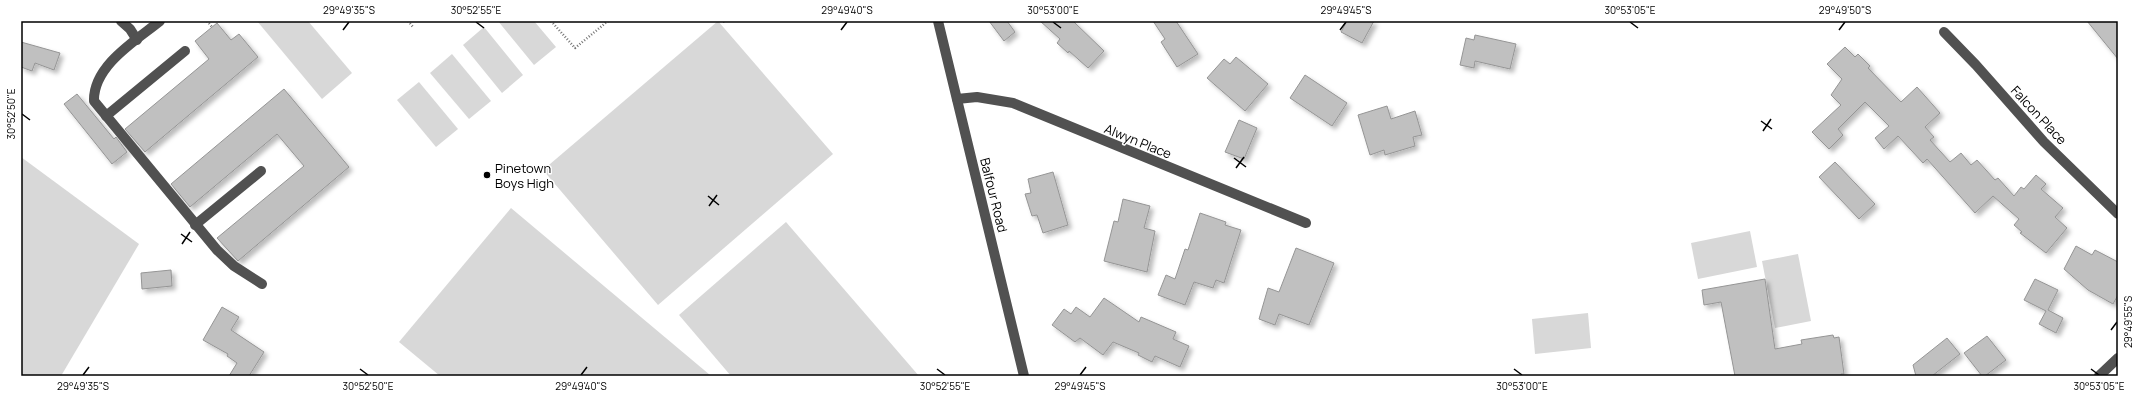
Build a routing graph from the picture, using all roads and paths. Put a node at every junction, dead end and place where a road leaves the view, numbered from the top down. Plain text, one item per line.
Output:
1 (121, 21) edge
2 (160, 21) edge
3 (207, 21) edge
4 (408, 21) edge
5 (551, 21) edge
6 (608, 21) edge
7 (938, 21) edge
8 (212, 27) dead end
9 (413, 27) dead end
10 (1944, 32) dead end
11 (137, 40) junction
12 (185, 51) dead end
13 (957, 99) junction
14 (106, 116) junction
15 (261, 171) dead end
16 (2118, 214) edge
17 (1306, 223) dead end
18 (195, 225) junction
19 (262, 284) dead end
20 (2118, 358) edge
21 (1024, 376) edge
22 (2099, 376) edge

1 - 11 street
2 - 11 street
3 - 8 path
4 - 9 path
5 - 6 path
7 - 13 street, Balfour Road
10 - 16 street, Falcon Place
11 - 14 street
12 - 14 street
13 - 17 street, Alwyn Place
13 - 21 street, Balfour Road
14 - 18 street
15 - 18 street
18 - 19 street
20 - 22 street

